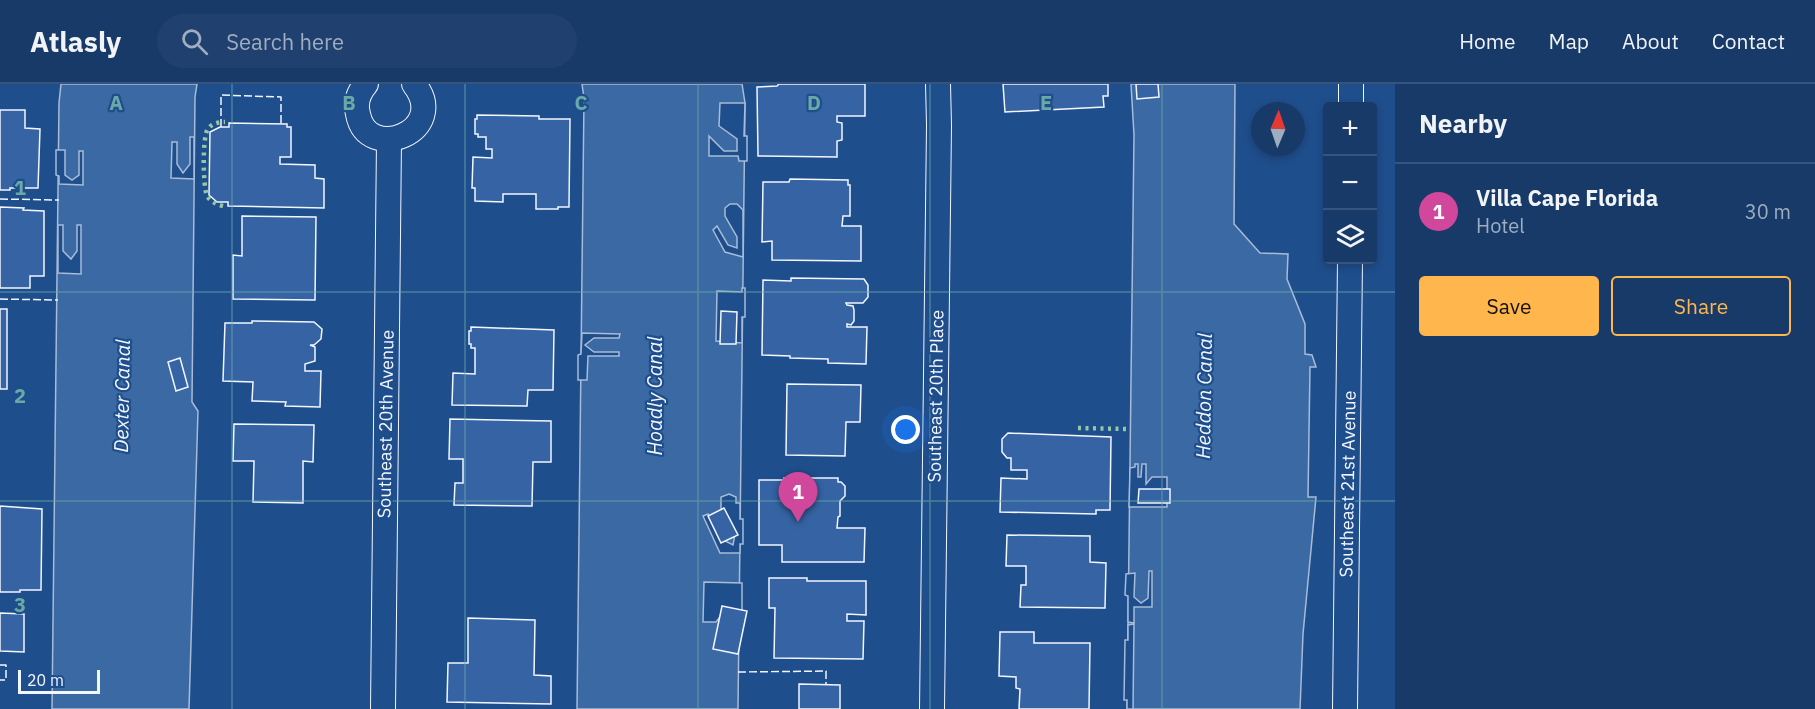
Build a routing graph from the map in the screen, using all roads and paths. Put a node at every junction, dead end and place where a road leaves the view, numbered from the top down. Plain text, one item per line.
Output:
1 (366, 84) edge
2 (414, 84) edge
3 (938, 84) edge
4 (1351, 84) edge
5 (1351, 102) edge
6 (389, 140) junction
7 (1350, 264) edge
8 (383, 709) edge
9 (932, 709) edge
10 (1345, 709) edge

1 - 6 street
2 - 6 street
3 - 9 street, Southeast 20th Place
4 - 5 street
6 - 8 street, Southeast 20th Avenue
7 - 10 street, Southeast 21st Avenue

